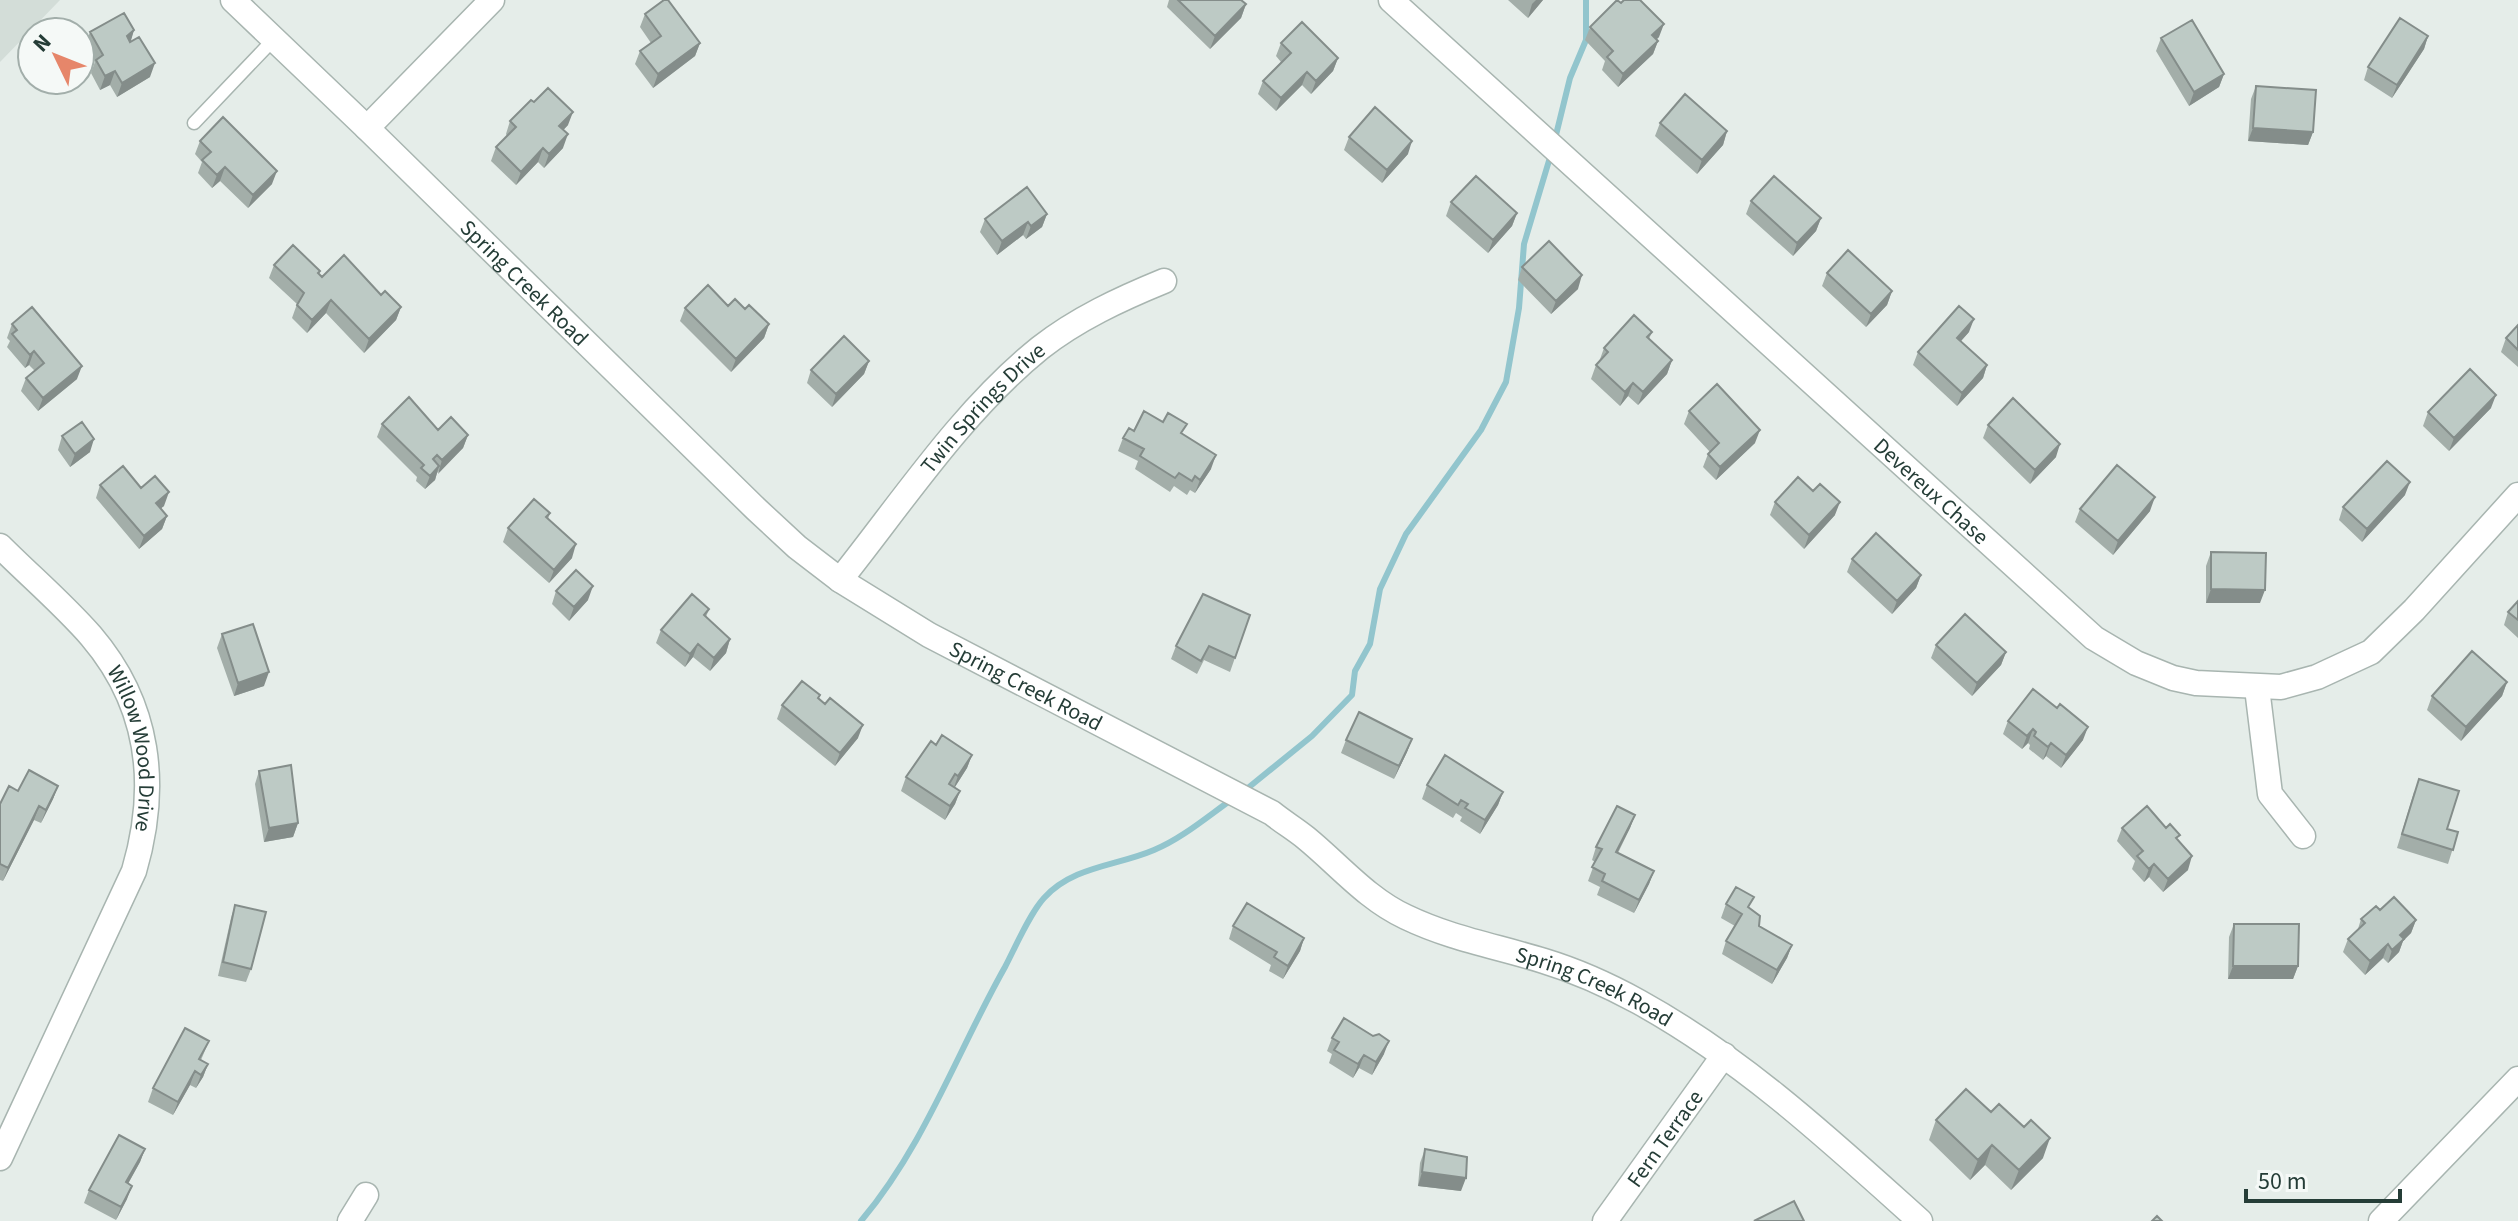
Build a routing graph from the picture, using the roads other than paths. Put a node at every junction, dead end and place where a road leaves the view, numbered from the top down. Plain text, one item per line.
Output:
1 (233, 0) edge
2 (492, 0) edge
3 (1391, 0) edge
4 (274, 39) junction
5 (194, 123) dead end
6 (367, 128) junction
7 (1164, 281) dead end
8 (2518, 495) edge
9 (0, 546) edge
10 (840, 580) junction
11 (2257, 688) junction
12 (2303, 836) dead end
13 (1724, 1055) junction
14 (2518, 1079) edge
15 (0, 1158) edge
16 (366, 1195) dead end
17 (350, 1221) edge
18 (1605, 1221) edge
19 (1920, 1221) edge
20 (2381, 1221) edge

1 - 4 street, Spring Creek Road
2 - 6 street
3 - 11 street, Devereux Chase
4 - 5 lane
4 - 6 street, Spring Creek Road
6 - 10 street, Spring Creek Road
7 - 10 street, Twin Springs Drive
8 - 11 street, Devereux Chase
9 - 15 street, Willow Wood Drive
10 - 13 street, Spring Creek Road
11 - 12 street
13 - 18 street, Fern Terrace
13 - 19 street, Spring Creek Road
14 - 20 street
16 - 17 street

